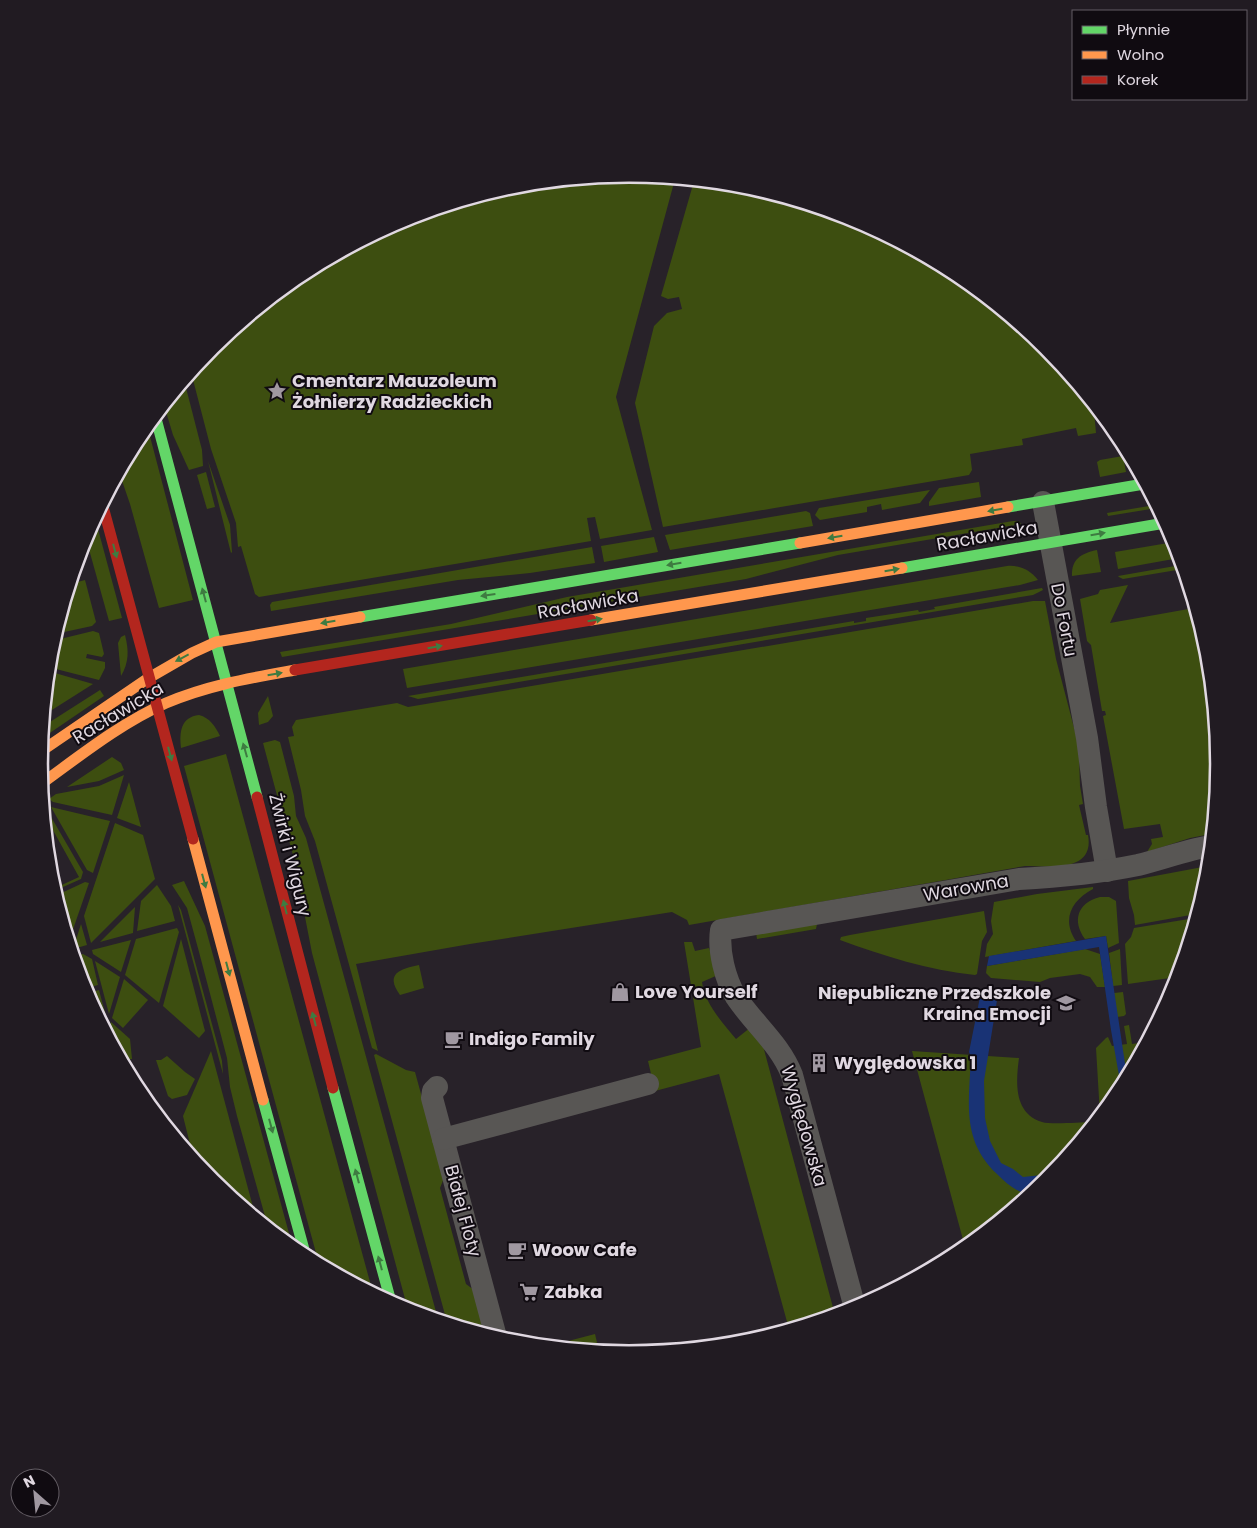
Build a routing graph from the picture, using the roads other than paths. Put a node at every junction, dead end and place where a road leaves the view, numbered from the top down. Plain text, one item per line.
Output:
1 (157, 424) edge
2 (1138, 485) edge
3 (1043, 502) junction
4 (104, 513) edge
5 (1157, 524) edge
6 (1050, 543) junction
7 (216, 642) junction
8 (149, 676) junction
9 (227, 682) junction
10 (157, 707) junction
11 (48, 746) edge
12 (48, 779) edge
13 (1204, 847) edge
14 (1107, 870) junction
15 (721, 930) joint
16 (648, 1084) dead end
17 (437, 1087) dead end
18 (443, 1139) junction
19 (303, 1245) edge
20 (388, 1293) edge
21 (853, 1300) edge
22 (494, 1329) edge

7 -> 1 main road, Żwirki i Wigury
2 - 3 main road, Racławicka
3 - 6 street, Do Fortu
3 -> 7 main road, Racławicka
4 -> 8 main road
6 -> 5 main road, Racławicka
9 -> 6 main road, Racławicka
6 - 14 street, Do Fortu
7 -> 8 main road, Racławicka
7 - 9 main road, Żwirki i Wigury
8 - 10 main road
8 - 11 main road, Racławicka
9 - 10 main road, Racławicka
20 -> 9 main road, Żwirki i Wigury
10 - 12 main road, Racławicka
10 -> 19 main road
13 - 14 street, Warowna
14 - 15 street, Warowna
15 - 21 street, Wyględowska
16 - 18 street
17 - 18 street, Białej Floty
18 - 22 street, Białej Floty

